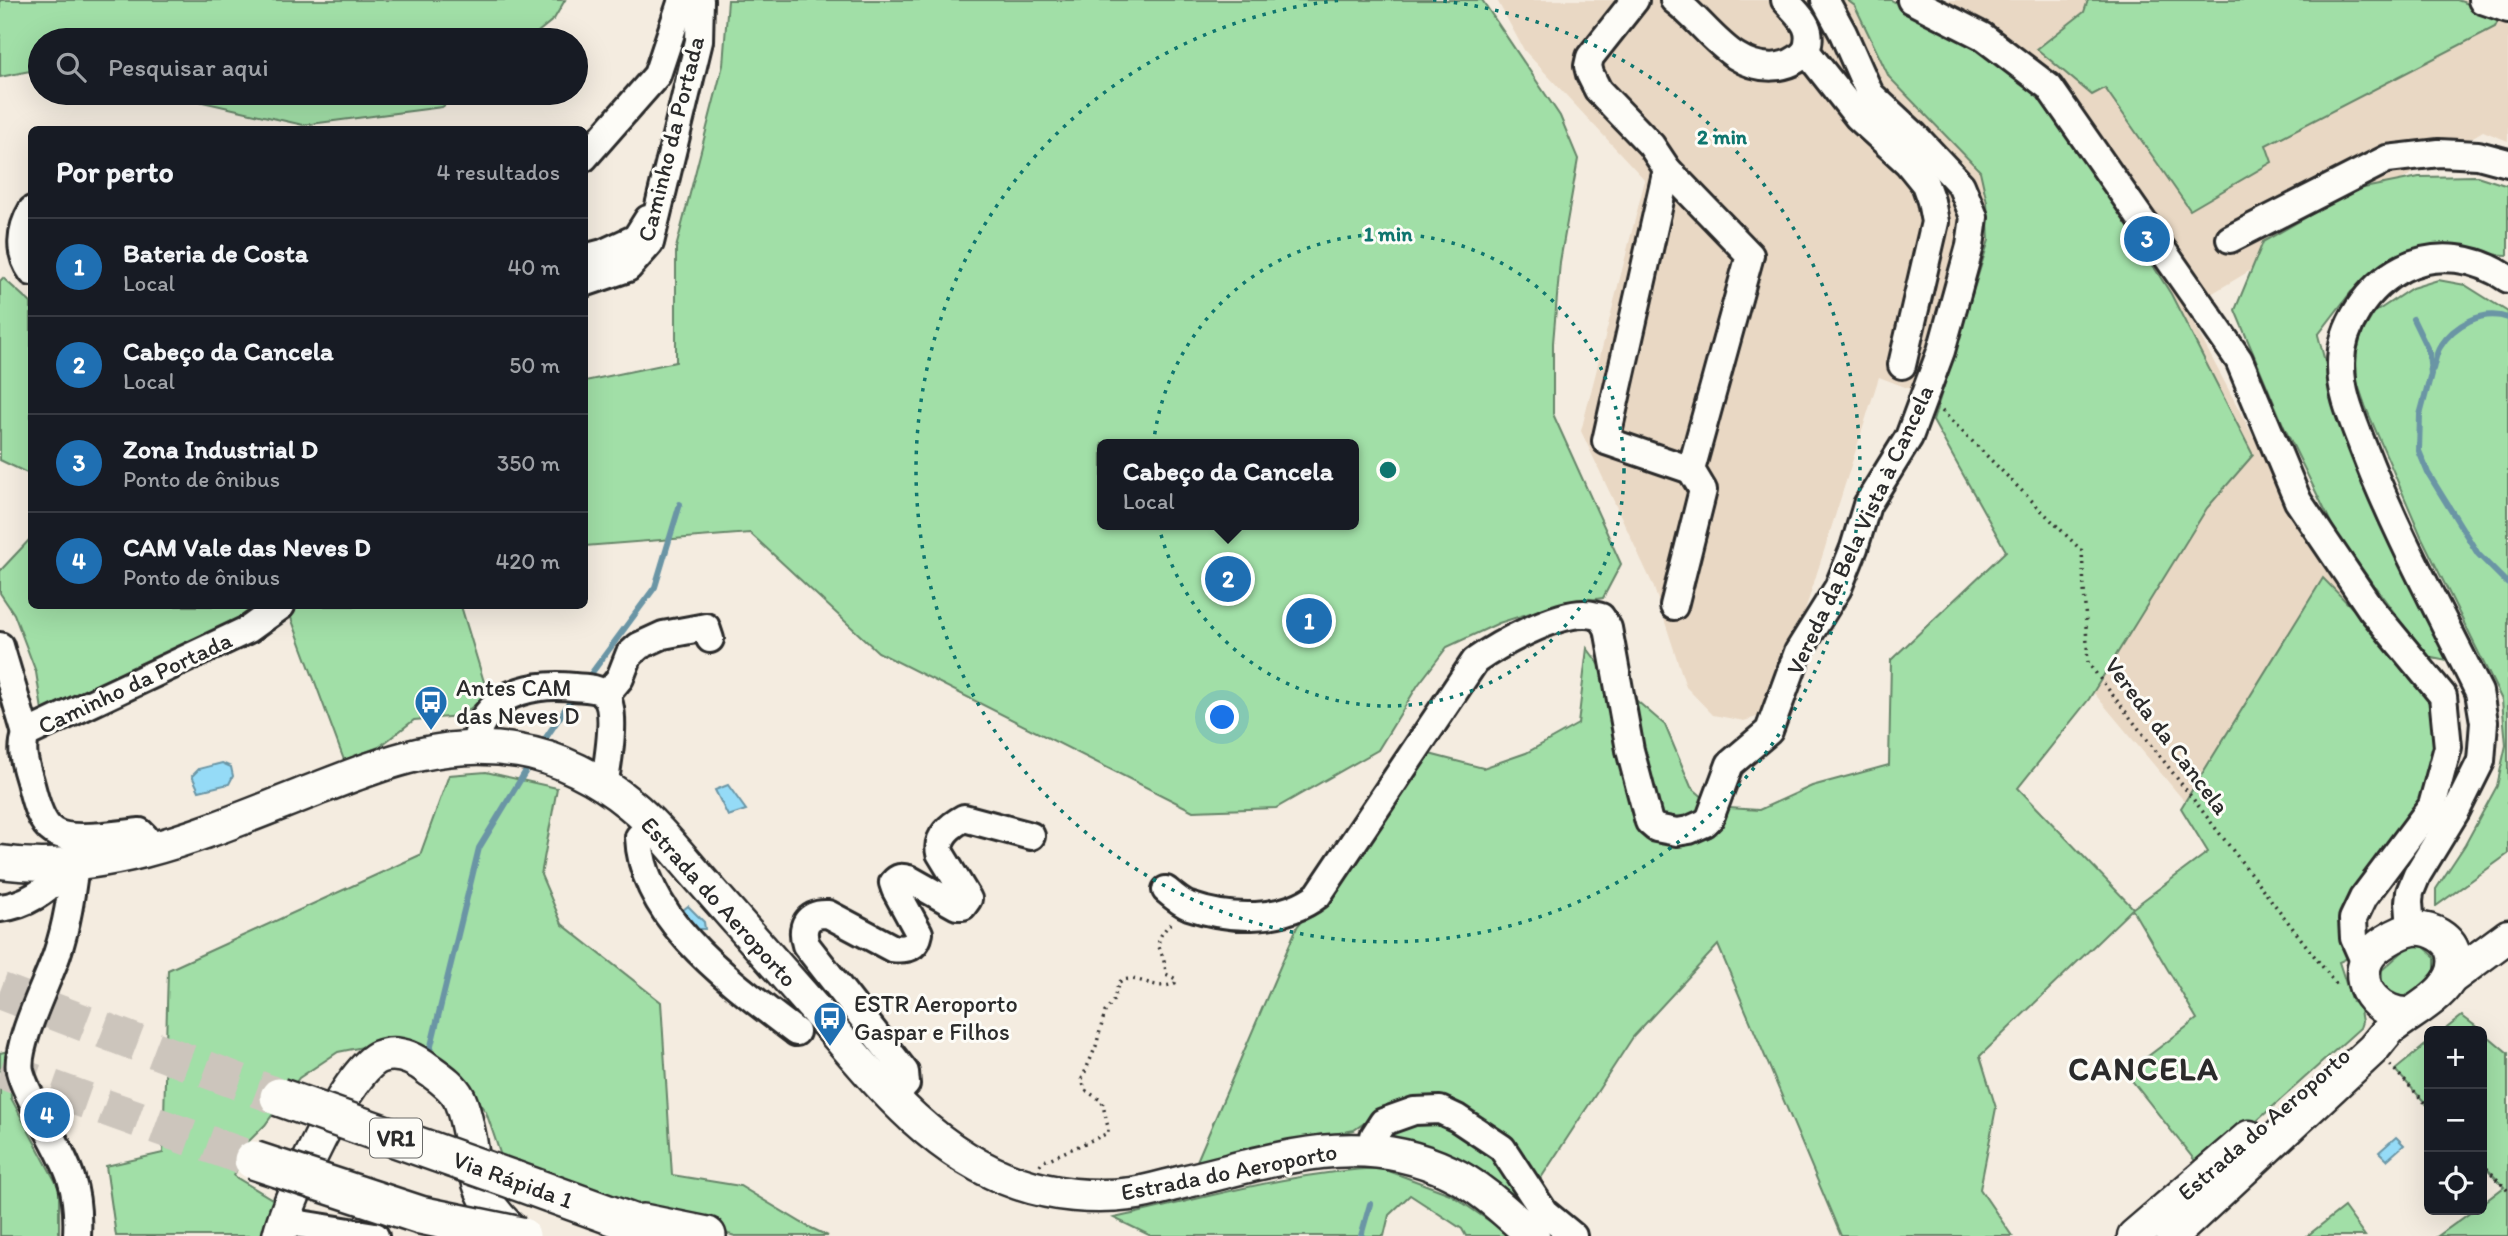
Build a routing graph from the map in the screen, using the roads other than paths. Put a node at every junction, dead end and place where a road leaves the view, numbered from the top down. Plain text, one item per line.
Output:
1 (682, 0) edge
2 (701, 0) edge
3 (1635, 0) edge
4 (1674, 0) edge
5 (1785, 0) edge
6 (1825, 0) edge
7 (1911, 0) edge
8 (2482, 0) edge
9 (2508, 9) edge
10 (1806, 51) junction
11 (588, 153) edge
12 (2508, 163) edge
13 (1667, 169) junction
14 (659, 203) junction
15 (28, 217) edge
16 (2230, 239) dead end
17 (588, 257) edge
18 (28, 267) edge
19 (2508, 279) edge
20 (588, 282) edge
21 (1902, 365) dead end
22 (1691, 470) junction
23 (1674, 606) dead end
24 (277, 609) edge
25 (710, 639) dead end
26 (0, 646) edge
27 (588, 690) junction
28 (26, 734) junction
29 (483, 748) junction
30 (604, 786) junction
31 (651, 825) junction
32 (1031, 836) dead end
33 (148, 850) junction
34 (0, 862) edge
35 (75, 865) junction
36 (1177, 898) road end
37 (0, 908) edge
38 (2508, 916) edge
39 (2411, 929) junction
40 (2508, 936) edge
41 (2450, 945) junction
42 (2365, 963) junction
43 (2449, 979) junction
44 (2374, 1001) junction
45 (2409, 1014) junction
46 (796, 1032) dead end
47 (279, 1097) tunnel mouth
48 (892, 1097) junction
49 (1373, 1150) junction
50 (253, 1160) tunnel mouth
51 (613, 1217) junction
52 (280, 1229) edge
53 (77, 1236) edge
54 (375, 1236) edge
55 (519, 1236) edge
56 (668, 1236) edge
57 (707, 1236) edge
58 (1533, 1236) edge
59 (1573, 1236) edge
60 (2134, 1236) edge
61 (2172, 1236) edge

1 - 11 street
2 - 14 street, Caminho da Portada
3 - 13 street
4 - 10 street
5 - 10 street
6 - 36 street, Vereda da Bela Vista à Cancela
7 - 42 street
8 - 9 street
10 - 21 street
12 - 16 street
13 - 22 street
13 - 22 street
14 - 17 street
14 - 20 street, Caminho da Portada
15 - 18 street
19 - 39 street
22 - 23 street
24 - 28 street, Caminho da Portada
25 - 27 street
26 - 28 street
27 - 29 street
27 - 30 street
28 - 33 street, Caminho da Portada
29 - 30 main road, Estrada do Aeroporto
29 - 33 main road, Estrada do Aeroporto
30 - 31 main road, Estrada do Aeroporto
31 - 46 street
31 - 48 main road, Estrada do Aeroporto
32 - 48 street
33 - 35 main road, Estrada do Aeroporto
34 - 35 main road, Estrada do Aeroporto
35 - 37 street
35 - 53 street
38 - 41 main road
39 - 41 main road
39 - 42 main road
40 - 43 main road
41 - 43 main road
42 - 44 main road
43 - 45 main road
44 - 45 main road
44 - 60 main road, Estrada do Aeroporto
45 - 61 main road, Estrada do Aeroporto
47 - 51 highway, Via Rápida 1 / VR1, bridge
48 - 49 main road, Estrada do Aeroporto
49 - 58 main road, Estrada do Aeroporto
49 - 59 street
50 - 55 highway, Via Rápida 1, bridge
51 - 56 highway, Via Rápida 1 / VR1
51 - 57 highway
52 - 54 street
52 - 55 main road

